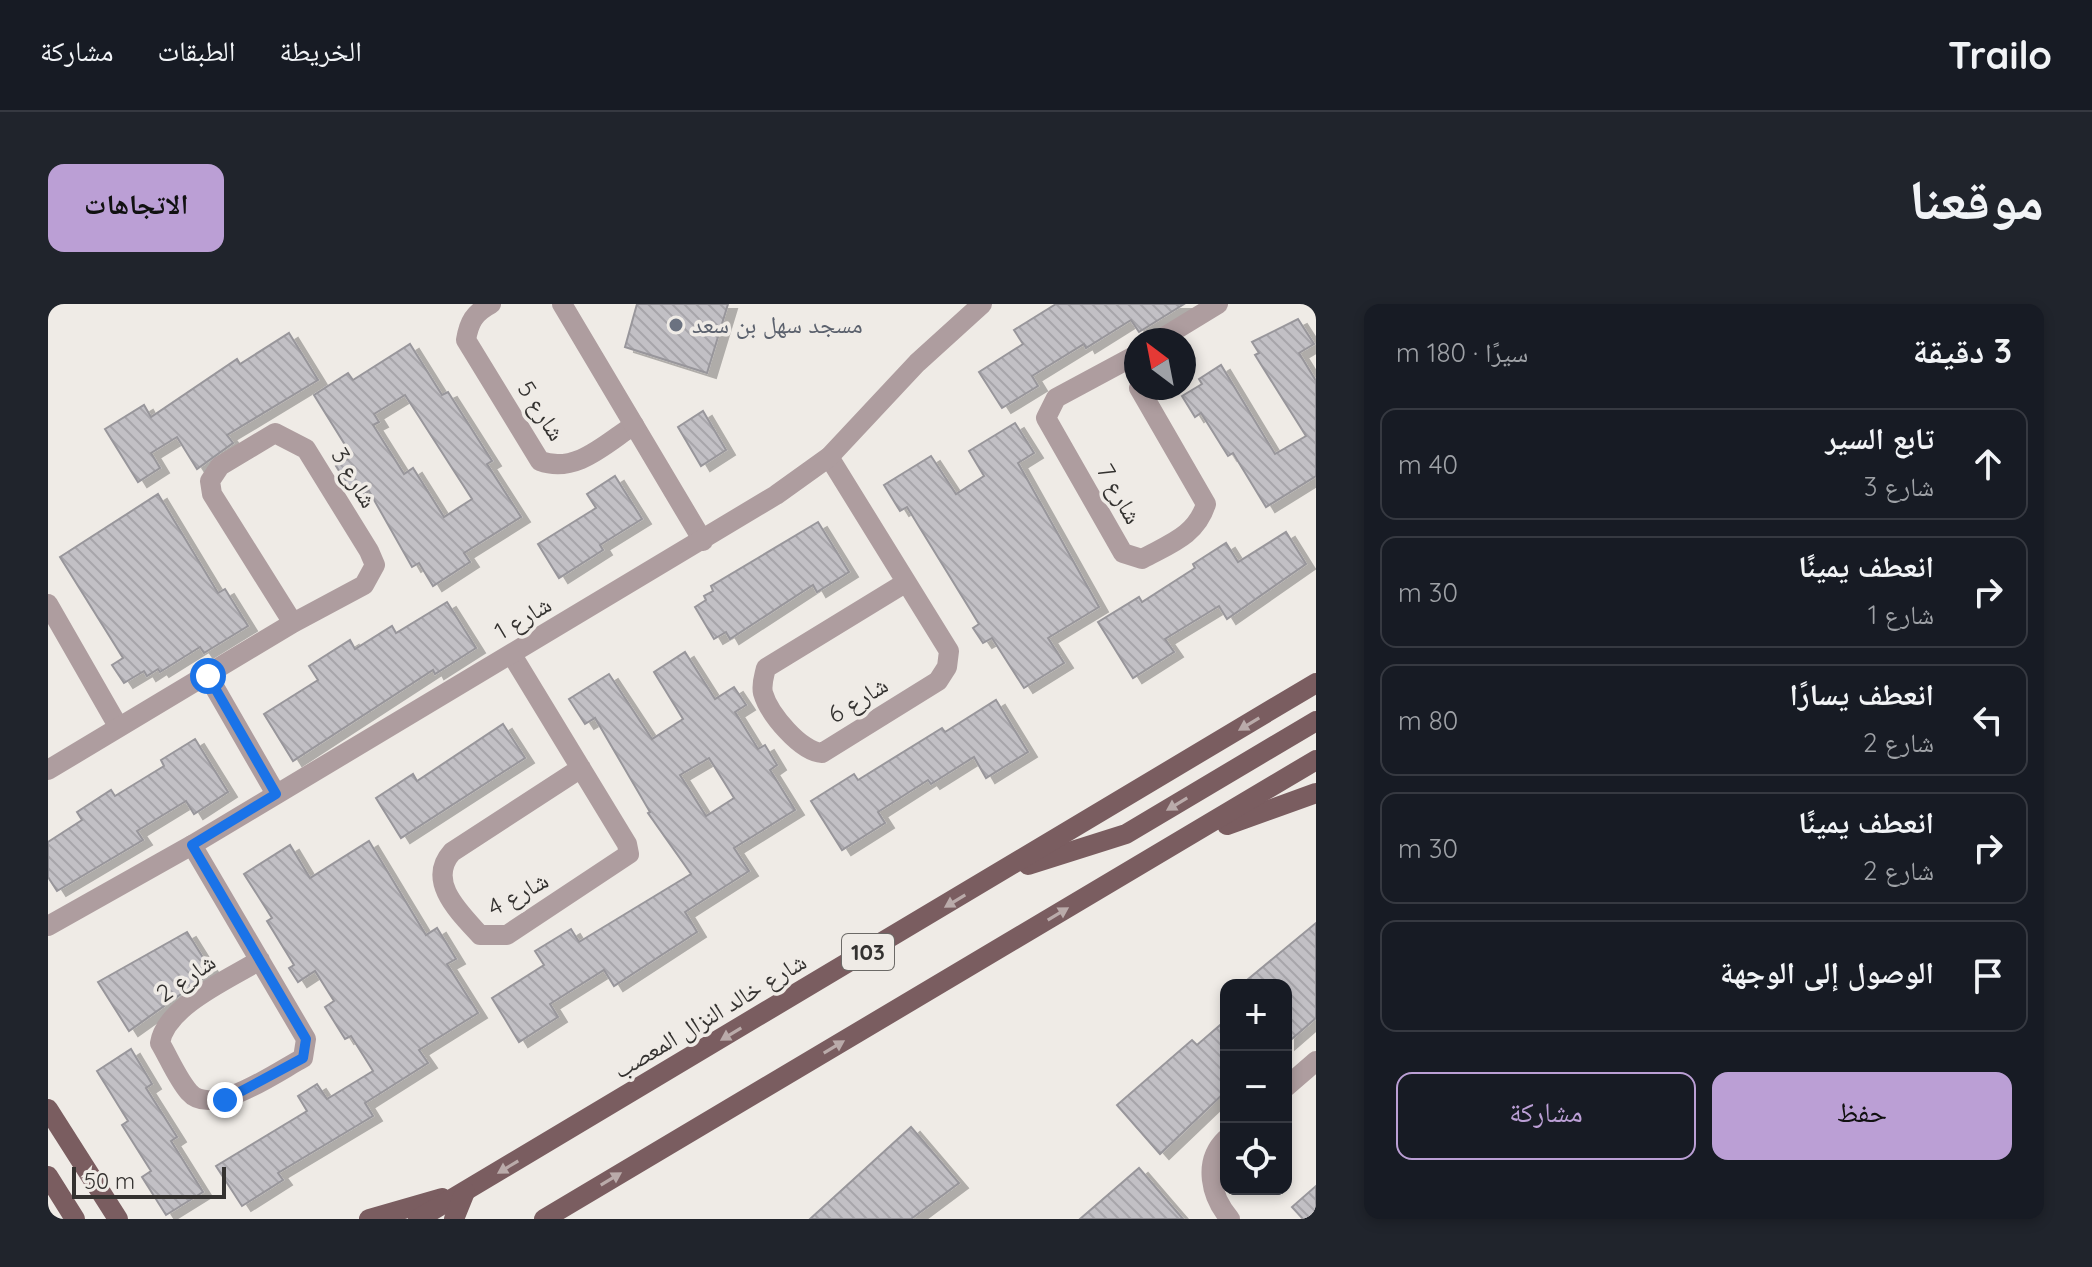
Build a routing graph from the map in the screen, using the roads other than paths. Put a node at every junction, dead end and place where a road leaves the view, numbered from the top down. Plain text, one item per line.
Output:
1 (491, 304) edge
2 (562, 304) edge
3 (982, 304) edge
4 (1212, 305) edge
5 (1177, 328) edge
6 (1124, 361) edge
7 (1145, 400) edge
8 (634, 425) junction
9 (829, 457) junction
10 (703, 541) junction
11 (905, 583) junction
12 (48, 604) edge
13 (293, 623) junction
14 (512, 655) junction
15 (208, 676) junction
16 (1316, 683) edge
17 (1316, 721) edge
18 (118, 726) junction
19 (1316, 760) edge
20 (581, 768) junction
21 (48, 770) edge
22 (1316, 793) edge
23 (276, 794) junction
24 (1182, 841) junction
25 (192, 845) junction
26 (1004, 872) junction
27 (49, 929) edge
28 (260, 960) junction
29 (1316, 1061) edge
30 (1292, 1082) edge
31 (48, 1109) edge
32 (1220, 1151) edge
33 (48, 1176) edge
34 (465, 1192) junction
35 (75, 1219) edge
36 (118, 1219) edge
37 (369, 1219) edge
38 (418, 1219) edge
39 (454, 1219) edge
40 (544, 1219) edge
41 (1230, 1219) edge

1 - 8 street, شارع 5
2 - 8 street
3 - 9 street, شارع 1
4 - 5 street
6 - 7 street, شارع 7
8 - 10 street
9 - 10 street, شارع 1
9 - 11 street, شارع 6
10 - 14 street, شارع 1
11 - 11 street, شارع 6
12 - 18 street
13 - 13 street, شارع 3
13 - 15 street, شارع 3
14 - 20 street, شارع 4
14 - 23 street, شارع 1
15 - 18 street, شارع 3
15 - 23 street
16 -> 26 main road, شارع خالد النزال المعصب / 103
17 -> 26 main road
18 - 21 street, شارع 3
19 - 24 main road, 103
20 - 20 street, شارع 4
22 - 24 main road
23 - 25 street, شارع 1
40 -> 24 main road, 103
25 - 27 street, شارع 1
25 - 28 street, شارع 2
26 -> 34 main road, شارع خالد النزال المعصب / 103
28 - 28 street, شارع 2
29 - 30 street
31 - 36 main road
32 - 41 street
33 - 35 main road
34 - 37 main road
34 - 38 main road, شارع خالد النزال المعصب / 103
34 - 39 main road

